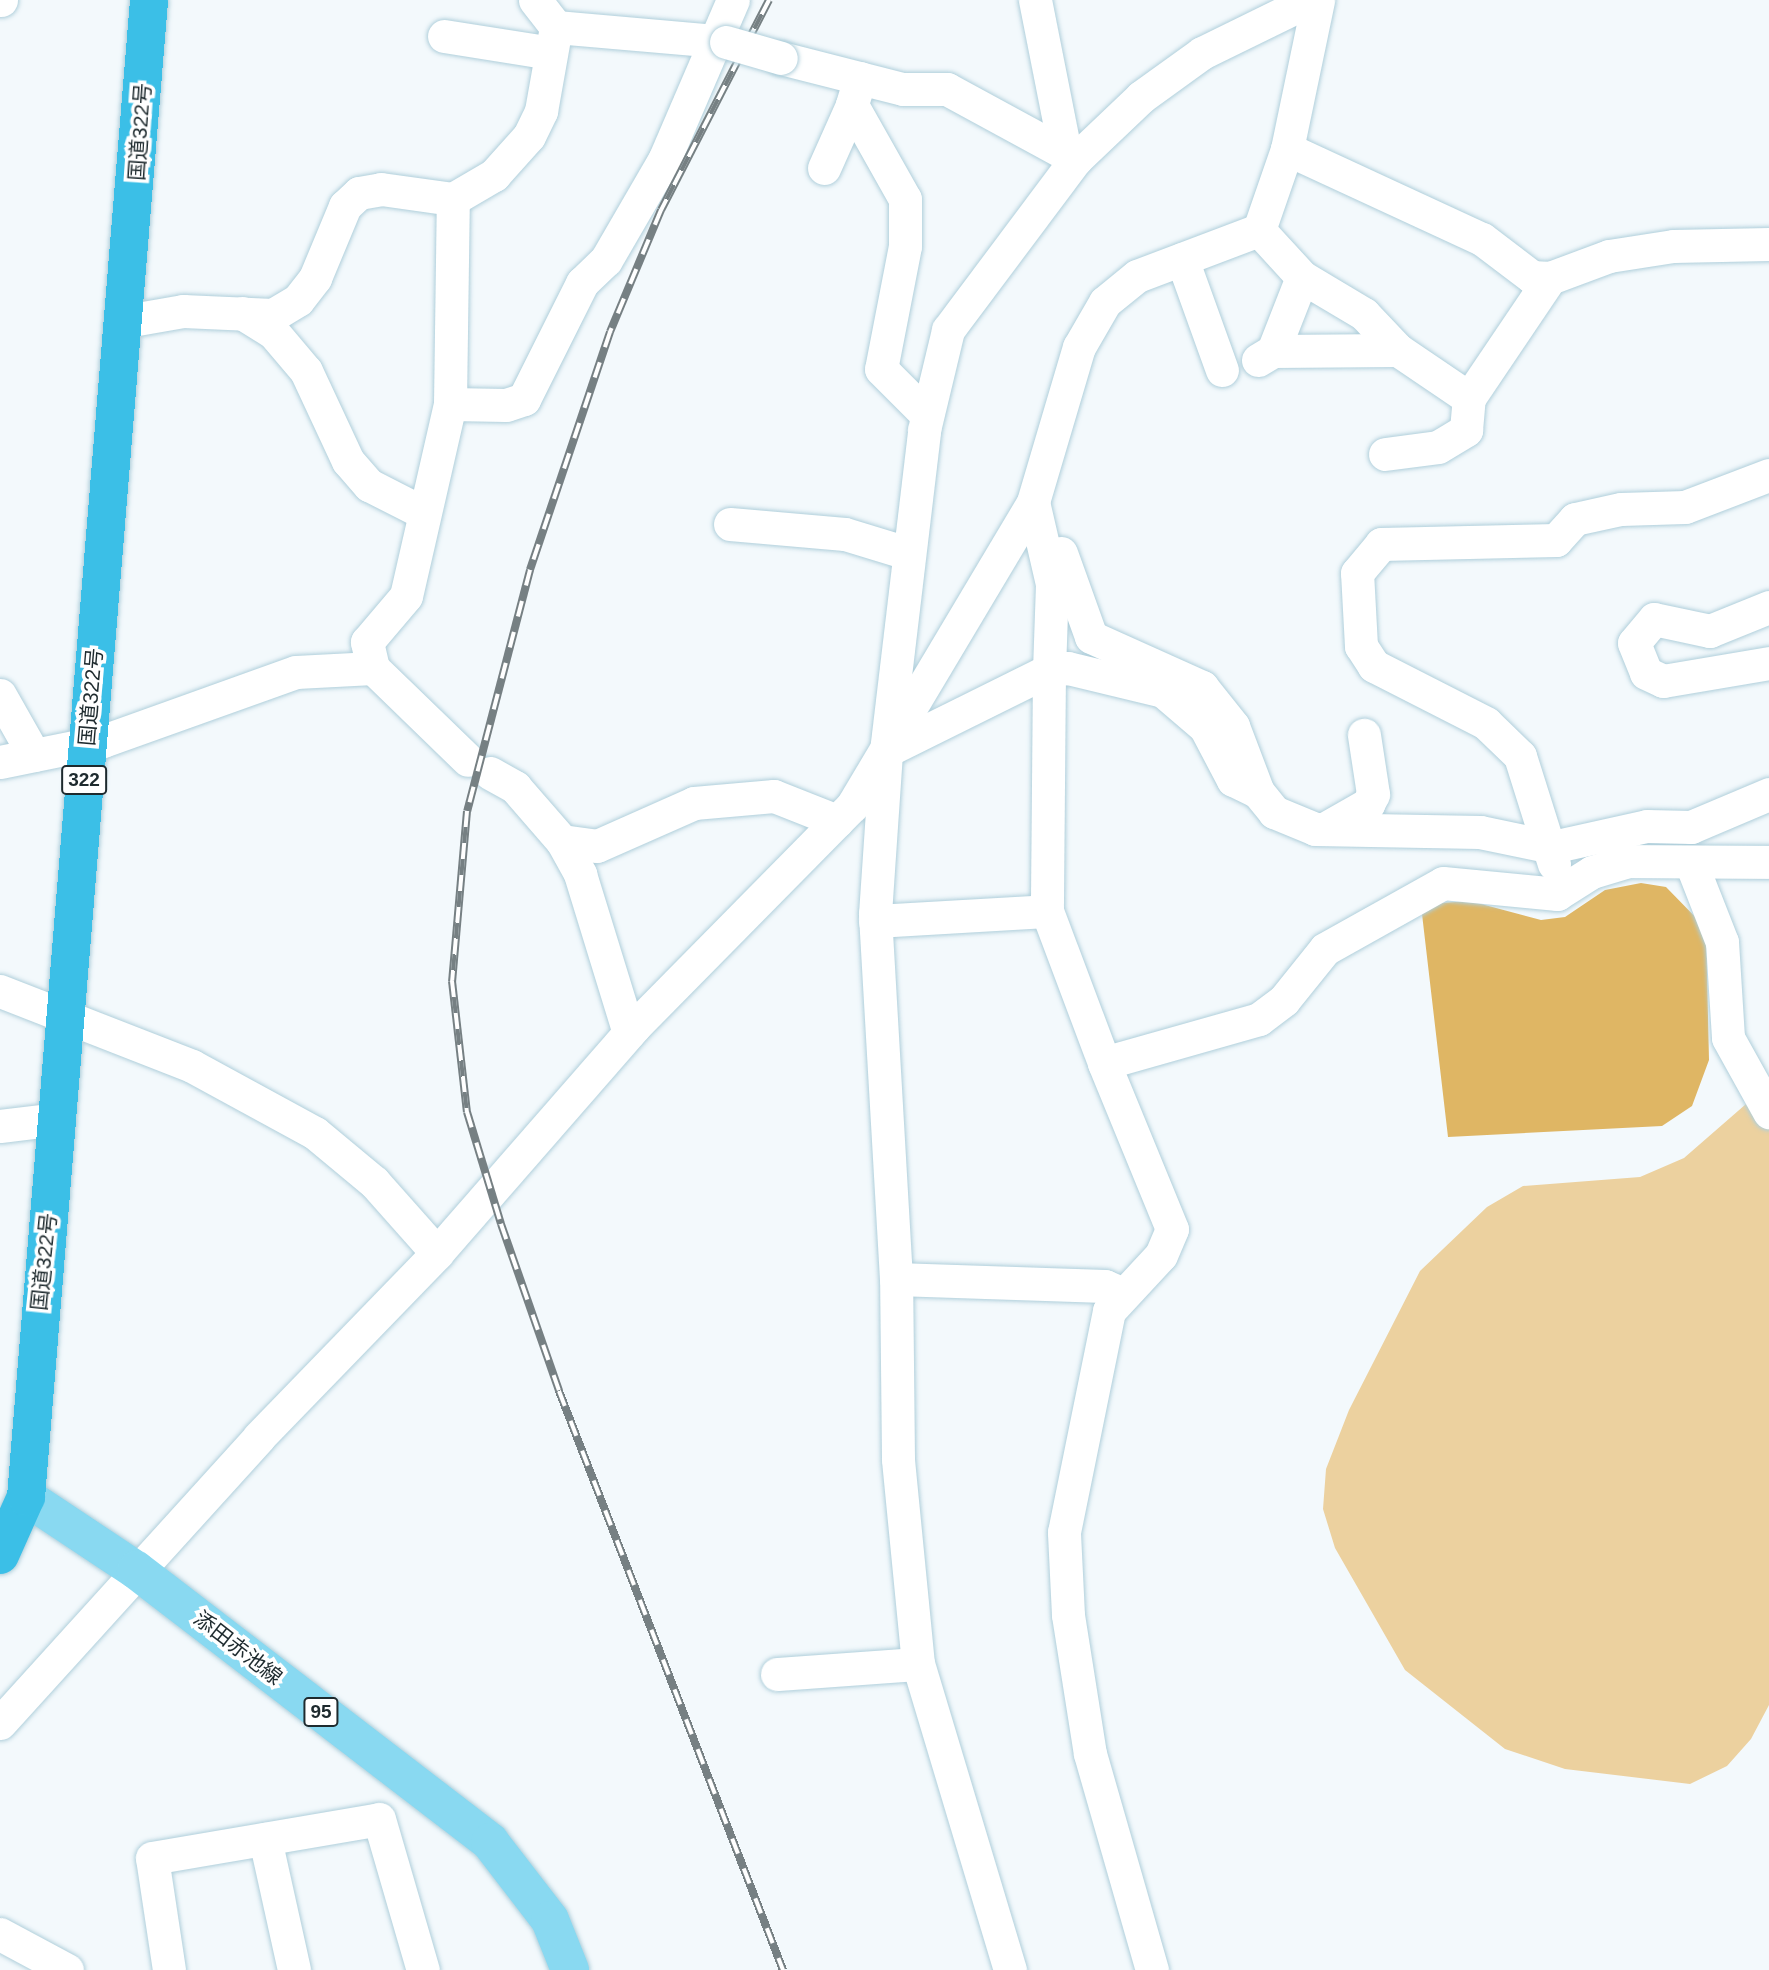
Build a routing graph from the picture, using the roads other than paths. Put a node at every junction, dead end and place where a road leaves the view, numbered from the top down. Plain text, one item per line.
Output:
1 (149, 0) edge
2 (535, 0) edge
3 (733, 0) edge
4 (1035, 0) edge
5 (1310, 0) edge
6 (1318, 0) edge
7 (444, 36) dead end
8 (554, 40) junction
9 (720, 41) junction
10 (856, 92) junction
11 (1287, 149) junction
12 (1071, 156) junction
13 (824, 168) dead end
14 (453, 199) junction
15 (1259, 230) junction
16 (1769, 244) edge
17 (1182, 259) junction
18 (1302, 277) junction
19 (1550, 278) junction
20 (242, 313) junction
21 (126, 321) junction
22 (1398, 350) junction
23 (1222, 370) dead end
24 (1469, 398) junction
25 (450, 404) junction
26 (927, 415) junction
27 (1385, 454) dead end
28 (1769, 475) edge
29 (1033, 502) junction
30 (420, 512) junction
31 (730, 524) dead end
32 (907, 553) junction
33 (1769, 607) edge
34 (1769, 663) edge
35 (373, 668) junction
36 (1049, 670) junction
37 (0, 695) edge
38 (1364, 735) dead end
39 (86, 744) junction
40 (886, 751) junction
41 (34, 755) junction
42 (0, 762) edge
43 (1258, 792) junction
44 (1769, 794) edge
45 (837, 821) junction
46 (1324, 830) junction
47 (562, 841) junction
48 (1552, 846) junction
49 (1769, 862) edge
50 (1691, 863) junction
51 (1557, 894) junction
52 (1047, 911) junction
53 (875, 921) junction
54 (0, 991) edge
55 (62, 1016) junction
56 (629, 1033) junction
57 (1104, 1063) junction
58 (1769, 1112) edge
59 (57, 1119) junction
60 (0, 1126) edge
61 (437, 1253) junction
62 (896, 1279) junction
63 (1121, 1293) junction
64 (10, 1523) edge
65 (136, 1570) junction
66 (918, 1664) junction
67 (777, 1674) dead end
68 (0, 1723) edge
69 (265, 1839) junction
70 (0, 1934) edge
71 (1143, 1967) edge
72 (66, 1970) edge
73 (169, 1970) edge
74 (294, 1970) edge
75 (423, 1970) edge
76 (570, 1970) edge
77 (1010, 1970) edge

1 - 21 highway, 国道322号 / 322
2 - 8 street
3 - 9 street
4 - 12 street
5 - 12 street
6 - 11 street
7 - 8 street
8 - 9 street
8 - 14 street
9 - 10 street, bridge
9 - 25 street
10 - 12 street
10 - 13 street
10 - 26 street
11 - 15 street
11 - 19 street
12 - 26 street
14 - 20 street
14 - 25 street
15 - 17 street
15 - 18 street
16 - 19 street
17 - 23 street
17 - 29 street
18 - 22 street
18 - 22 street
19 - 24 street
20 - 21 street
20 - 30 street
21 - 39 highway, 国道322号 / 322
22 - 24 street
24 - 27 street
25 - 30 street
26 - 32 street
28 - 48 street
29 - 36 street
29 - 40 street
29 - 43 street
30 - 35 street
31 - 32 street
32 - 40 street
33 - 34 street
35 - 39 street
35 - 47 street
36 - 40 street
36 - 43 street
36 - 52 street
37 - 41 street
38 - 46 street
39 - 41 street
39 - 55 highway, 国道322号 / 322
40 - 45 street
40 - 53 street
41 - 42 street
43 - 46 street
44 - 48 street
45 - 47 street
45 - 56 street
46 - 48 street
47 - 56 street
48 - 51 street
49 - 50 street
50 - 51 street
50 - 58 street
51 - 57 street
52 - 53 street
52 - 57 street
53 - 62 street
54 - 55 street
55 - 59 highway, 国道322号 / 322
55 - 61 street
56 - 61 street
57 - 63 street
59 - 60 street
59 - 64 highway, 国道322号 / 322
61 - 65 street
62 - 63 street
62 - 66 street
63 - 71 street
64 - 65 main road, 添田赤池線 / 95
65 - 68 street
65 - 76 main road, 添田赤池線 / 95
66 - 67 street
66 - 77 street
69 - 73 street
69 - 74 street
69 - 75 street
70 - 72 street

